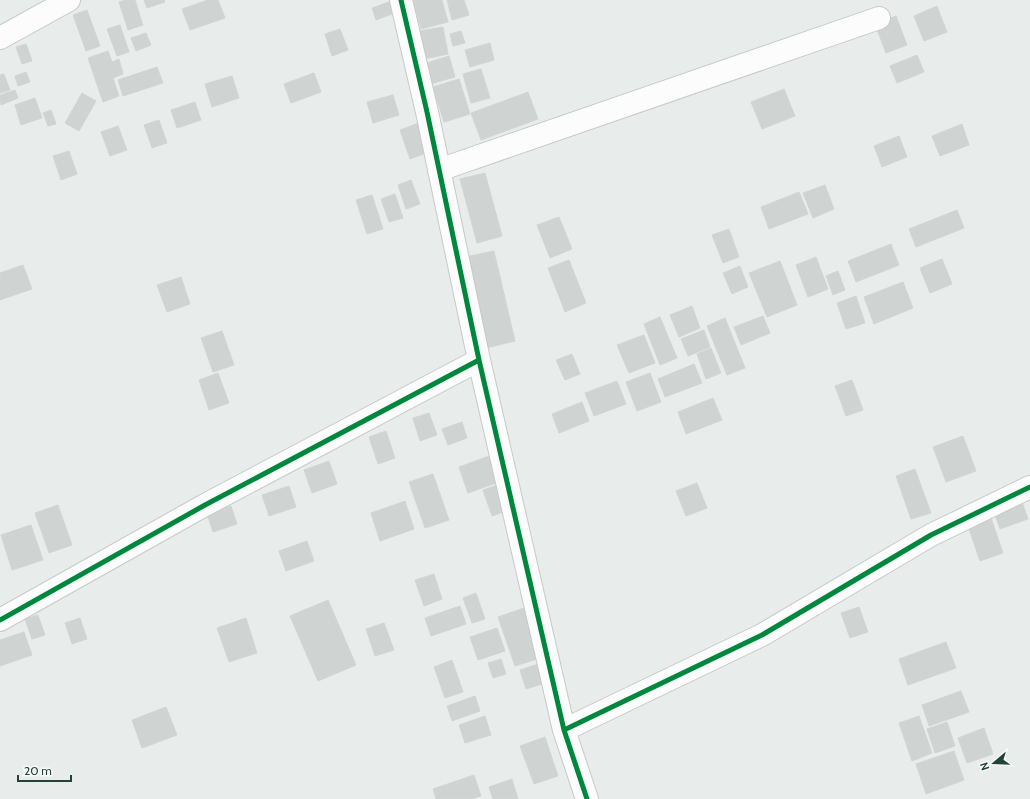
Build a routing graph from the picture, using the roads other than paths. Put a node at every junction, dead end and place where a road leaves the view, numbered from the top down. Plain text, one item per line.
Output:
1 (69, 0) edge
2 (401, 0) edge
3 (879, 18) dead end
4 (0, 38) edge
5 (439, 170) junction
6 (479, 360) junction
7 (1030, 487) edge
8 (0, 620) edge
9 (564, 730) junction
10 (587, 799) edge

1 - 4 street
2 - 5 street
3 - 5 street
5 - 6 street
6 - 8 street
6 - 9 street
7 - 9 street
9 - 10 street

